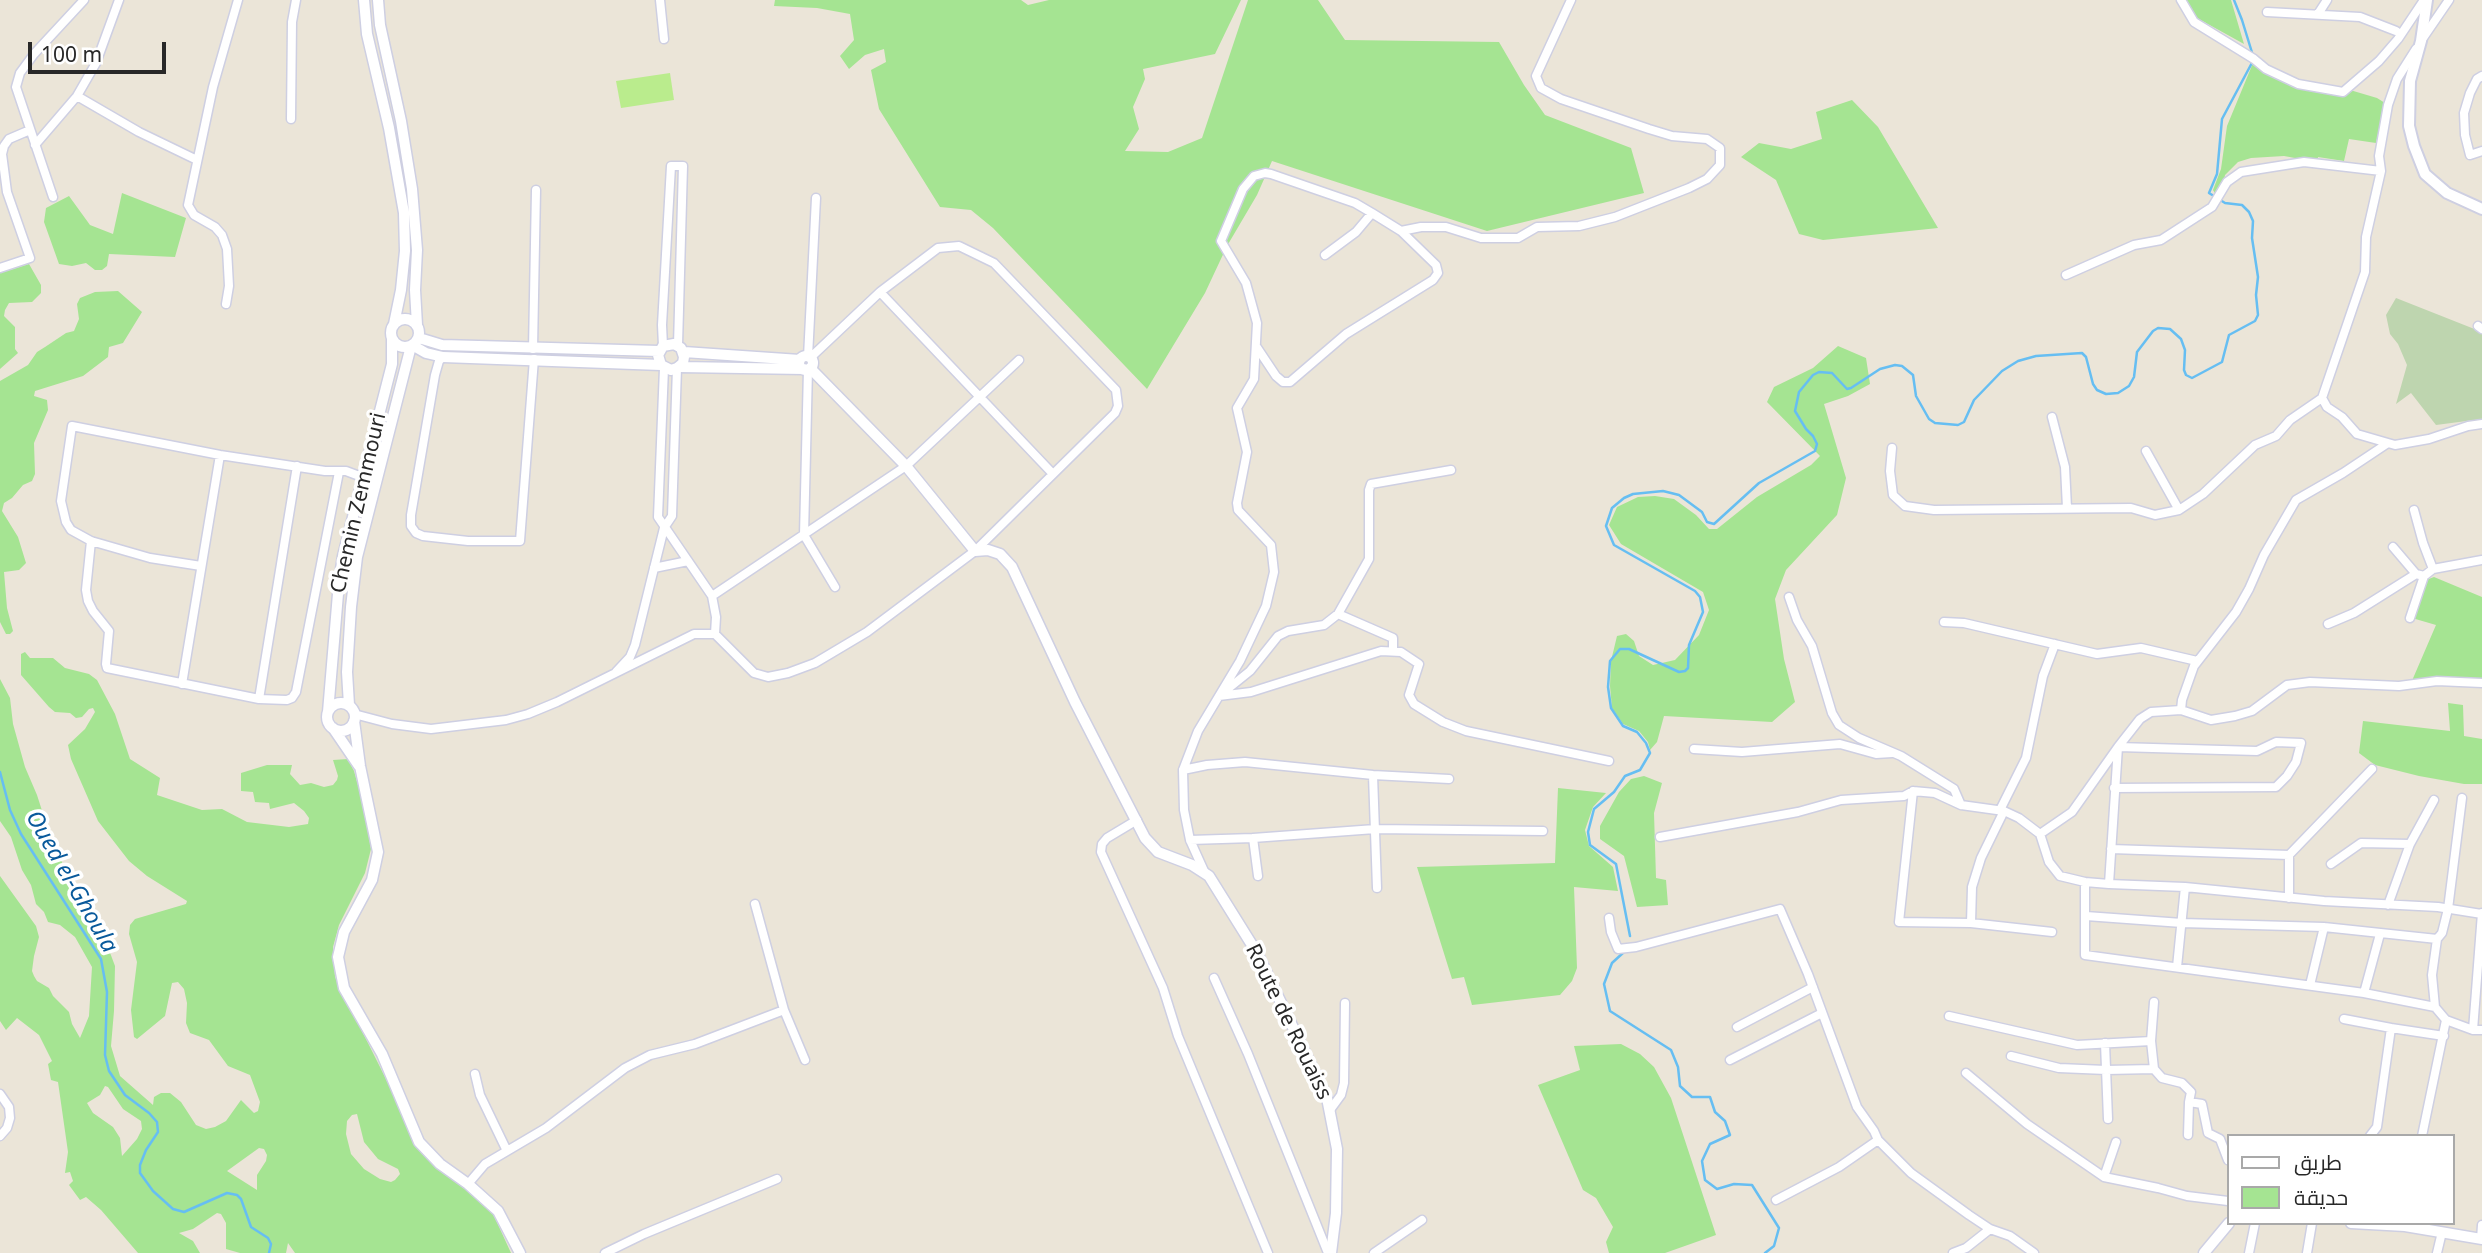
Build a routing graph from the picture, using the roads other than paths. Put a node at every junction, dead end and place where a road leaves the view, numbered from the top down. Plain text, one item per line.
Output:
1 (84, 0) edge
2 (119, 0) edge
3 (238, 0) edge
4 (296, 0) edge
5 (378, 0) edge
6 (660, 0) edge
7 (1571, 0) edge
8 (2180, 0) edge
9 (2327, 0) edge
10 (2426, 0) edge
11 (2449, 0) edge
12 (363, 1) edge
13 (2267, 12) dead end
14 (2318, 14) junction
15 (2396, 31) dead end
16 (664, 39) dead end
17 (2421, 41) junction
18 (2482, 76) edge
19 (77, 96) junction
20 (291, 119) dead end
21 (30, 130) junction
22 (35, 145) junction
23 (2482, 151) edge
24 (197, 160) junction
25 (2381, 171) junction
26 (536, 190) dead end
27 (53, 197) dead end
28 (816, 198) dead end
29 (2482, 209) edge
30 (1372, 213) junction
31 (1401, 230) junction
32 (1325, 255) dead end
33 (0, 268) edge
34 (2066, 275) dead end
35 (880, 292) junction
36 (226, 304) dead end
37 (394, 324) junction
38 (417, 325) junction
39 (392, 338) junction
40 (414, 343) junction
41 (1256, 346) junction
42 (661, 349) junction
43 (681, 349) junction
44 (533, 354) junction
45 (443, 357) junction
46 (1019, 360) dead end
47 (807, 363) junction
48 (662, 366) junction
49 (679, 368) junction
50 (980, 397) junction
51 (2322, 398) junction
52 (2052, 416) dead end
53 (2482, 424) edge
54 (2388, 443) junction
55 (1892, 448) dead end
56 (2146, 452) dead end
57 (220, 455) junction
58 (297, 466) junction
59 (906, 466) junction
60 (1451, 470) dead end
61 (339, 472) junction
62 (1053, 474) junction
63 (362, 477) junction
64 (2067, 508) junction
65 (2179, 510) junction
66 (2414, 510) dead end
67 (664, 528) junction
68 (804, 535) junction
69 (91, 541) junction
70 (2393, 547) dead end
71 (975, 551) junction
72 (2482, 560) edge
73 (688, 561) junction
74 (201, 566) junction
75 (654, 568) junction
76 (2433, 569) junction
77 (2420, 575) junction
78 (835, 587) dead end
79 (712, 596) junction
80 (1789, 597) dead end
81 (1338, 614) junction
82 (2410, 618) dead end
83 (1944, 622) dead end
84 (2328, 624) dead end
85 (715, 634) junction
86 (2055, 644) junction
87 (1393, 651) junction
88 (2197, 661) junction
89 (610, 678) junction
90 (2482, 683) edge
91 (182, 684) junction
92 (1219, 696) junction
93 (259, 699) junction
94 (2180, 710) junction
95 (328, 712) junction
96 (352, 713) junction
97 (333, 728) junction
98 (2118, 747) junction
99 (1694, 750) dead end
100 (1895, 752) junction
101 (1609, 761) dead end
102 (360, 766) junction
103 (2372, 769) dead end
104 (1183, 770) junction
105 (1373, 775) junction
106 (1449, 779) dead end
107 (2114, 788) junction
108 (1913, 791) junction
109 (2462, 798) dead end
110 (2434, 800) dead end
111 (1961, 805) junction
112 (2002, 811) junction
113 (1137, 820) junction
114 (1375, 829) junction
115 (1543, 831) dead end
116 (2040, 834) junction
117 (1660, 837) dead end
118 (1253, 838) junction
119 (1190, 840) junction
120 (2410, 844) junction
121 (2110, 849) junction
122 (2289, 855) junction
123 (2331, 864) dead end
124 (1204, 872) junction
125 (1258, 876) dead end
126 (2085, 882) junction
127 (2109, 884) junction
128 (2185, 887) junction
129 (1377, 888) dead end
130 (2289, 898) junction
131 (755, 904) dead end
132 (2388, 905) junction
133 (2448, 909) junction
134 (2482, 914) edge
135 (2086, 916) junction
136 (1609, 918) dead end
137 (1971, 923) junction
138 (2182, 923) junction
139 (2324, 927) junction
140 (2052, 932) dead end
141 (2379, 934) junction
142 (2437, 939) junction
143 (2177, 967) junction
144 (1214, 978) dead end
145 (2310, 985) junction
146 (1813, 987) junction
147 (2364, 993) junction
148 (2154, 1002) dead end
149 (1345, 1003) dead end
150 (2435, 1007) junction
151 (784, 1010) junction
152 (1822, 1013) junction
153 (1949, 1016) dead end
154 (2344, 1019) dead end
155 (2446, 1020) junction
156 (1737, 1027) dead end
157 (2391, 1028) junction
158 (2478, 1030) edge
159 (2444, 1036) junction
160 (2151, 1041) junction
161 (2105, 1043) junction
162 (2011, 1056) dead end
163 (805, 1060) dead end
164 (1730, 1060) dead end
165 (2154, 1069) junction
166 (2106, 1070) junction
167 (1966, 1073) dead end
168 (475, 1074) dead end
169 (0, 1094) edge
170 (2189, 1102) junction
171 (1330, 1110) junction
172 (2108, 1119) dead end
173 (2371, 1134) edge
174 (2422, 1134) edge
175 (2188, 1135) dead end
176 (0, 1136) edge
177 (1878, 1140) junction
178 (2116, 1142) dead end
179 (508, 1151) junction
180 (2226, 1155) edge
181 (2104, 1177) junction
182 (776, 1180) dead end
183 (468, 1184) junction
184 (1776, 1200) dead end
185 (2226, 1201) edge
186 (1422, 1220) dead end
187 (2227, 1225) edge
188 (2255, 1225) edge
189 (2312, 1225) edge
190 (2410, 1225) edge
191 (2482, 1225) edge
192 (1990, 1229) junction
193 (2442, 1232) junction
194 (2481, 1239) edge
195 (520, 1253) edge
196 (605, 1253) edge
197 (1268, 1253) edge
198 (1330, 1253) edge
199 (1374, 1253) edge
200 (1953, 1253) edge
201 (2034, 1253) edge
202 (2204, 1253) edge
203 (2249, 1253) edge
204 (2307, 1253) edge
205 (2437, 1253) edge

1 - 21 street
2 - 19 street
3 - 24 street
4 - 20 street
5 - 38 street
6 - 16 street
7 - 31 street
8 - 10 street
9 - 14 street
10 - 17 main road
11 - 17 street
12 - 37 street
13 - 14 street
14 - 15 street
17 - 25 street
17 - 29 main road
18 - 23 street
19 - 22 street
19 - 24 street
21 - 22 street
21 - 33 street
22 - 27 street
24 - 36 street
25 - 34 street
25 - 51 street
26 - 44 street
28 - 47 street
30 - 31 street
30 - 32 street
30 - 41 street
31 - 41 street
35 - 47 street
35 - 50 street
35 - 62 street
37 - 38 street
37 - 39 street
38 - 40 street
39 - 40 street
39 - 63 street, Chemin Zemmouri
40 - 44 street
40 - 45 street
40 - 96 street, Chemin Zemmouri
41 - 92 street
42 - 43 street
42 - 43 street
42 - 44 street
42 - 48 street
43 - 47 street
43 - 49 street
44 - 45 street
44 - 45 street
44 - 48 street
46 - 50 street
47 - 49 street
47 - 59 street
47 - 68 street
48 - 49 street
48 - 67 street
49 - 67 street
50 - 59 street
50 - 62 street
51 - 54 street
51 - 65 street
52 - 64 street
53 - 54 street
54 - 88 street
55 - 64 street
56 - 65 street
57 - 58 street
57 - 69 street
57 - 74 street
58 - 61 street
58 - 93 street
59 - 68 street
59 - 71 street
60 - 81 street
61 - 63 street
61 - 93 street
62 - 71 street
63 - 95 street, Chemin Zemmouri
64 - 65 street
66 - 76 street
67 - 73 street
67 - 75 street
68 - 78 street
68 - 79 street
69 - 74 street
69 - 91 street
70 - 77 street
71 - 85 street
71 - 113 street
72 - 76 street
73 - 75 street
73 - 79 street
74 - 91 street
75 - 89 street
76 - 77 street
77 - 82 street
77 - 84 street
79 - 85 street
80 - 100 street
81 - 87 street
81 - 92 street
83 - 86 street
85 - 89 street
86 - 88 street
86 - 112 street
87 - 92 street
87 - 101 street
88 - 94 street
89 - 96 street
90 - 94 street
91 - 93 street
92 - 104 street
94 - 98 street
95 - 96 street
95 - 97 street
96 - 97 street
96 - 102 street, Chemin Zemmouri
97 - 102 street, Chemin Zemmouri
98 - 107 street
98 - 107 street
98 - 116 street
99 - 100 street
100 - 111 street
102 - 183 street, Chemin Zemmouri
103 - 122 street
104 - 105 street
104 - 119 street
105 - 106 street
105 - 114 street
107 - 121 street
108 - 111 street
108 - 117 street
108 - 137 street
109 - 133 street
110 - 120 street
111 - 112 street
112 - 116 street
112 - 137 street
113 - 124 street, Route de Rouaiss
113 - 197 street
114 - 115 street
114 - 118 street
114 - 129 street
116 - 126 street
118 - 119 street
118 - 125 street
119 - 124 street
120 - 123 street
120 - 132 street
121 - 122 street
121 - 127 street
122 - 130 street
124 - 171 street, Route de Rouaiss
126 - 127 street
126 - 135 street
127 - 128 street
128 - 130 street
128 - 138 street
130 - 132 street
131 - 151 street
132 - 133 street
133 - 134 street
133 - 142 street
134 - 158 street
135 - 138 street
135 - 143 street
136 - 146 street
137 - 140 street
138 - 139 street
138 - 143 street
139 - 141 street
139 - 145 street
141 - 142 street
141 - 147 street
142 - 150 street
143 - 145 street
144 - 198 street
145 - 147 street
146 - 152 street
146 - 156 street
147 - 150 street
148 - 160 street
149 - 171 street
150 - 155 street
151 - 163 street
151 - 179 street
152 - 164 street
152 - 177 street
153 - 161 street
154 - 157 street
155 - 158 street
155 - 159 street
157 - 159 street
157 - 173 street
159 - 174 street
160 - 161 street
160 - 165 street
161 - 166 street
162 - 166 street
165 - 166 street
165 - 170 street
166 - 172 street
167 - 181 street
168 - 179 street
169 - 176 street
170 - 175 street
170 - 180 street
171 - 198 street, Route de Rouaiss
177 - 184 street
177 - 192 street
178 - 181 street
179 - 183 street
181 - 185 street
182 - 196 street
183 - 195 street, Chemin Zemmouri
186 - 199 street
187 - 202 street
188 - 203 street
189 - 204 street
190 - 193 street
191 - 194 street
192 - 200 street
192 - 201 street
193 - 194 street
193 - 205 street

